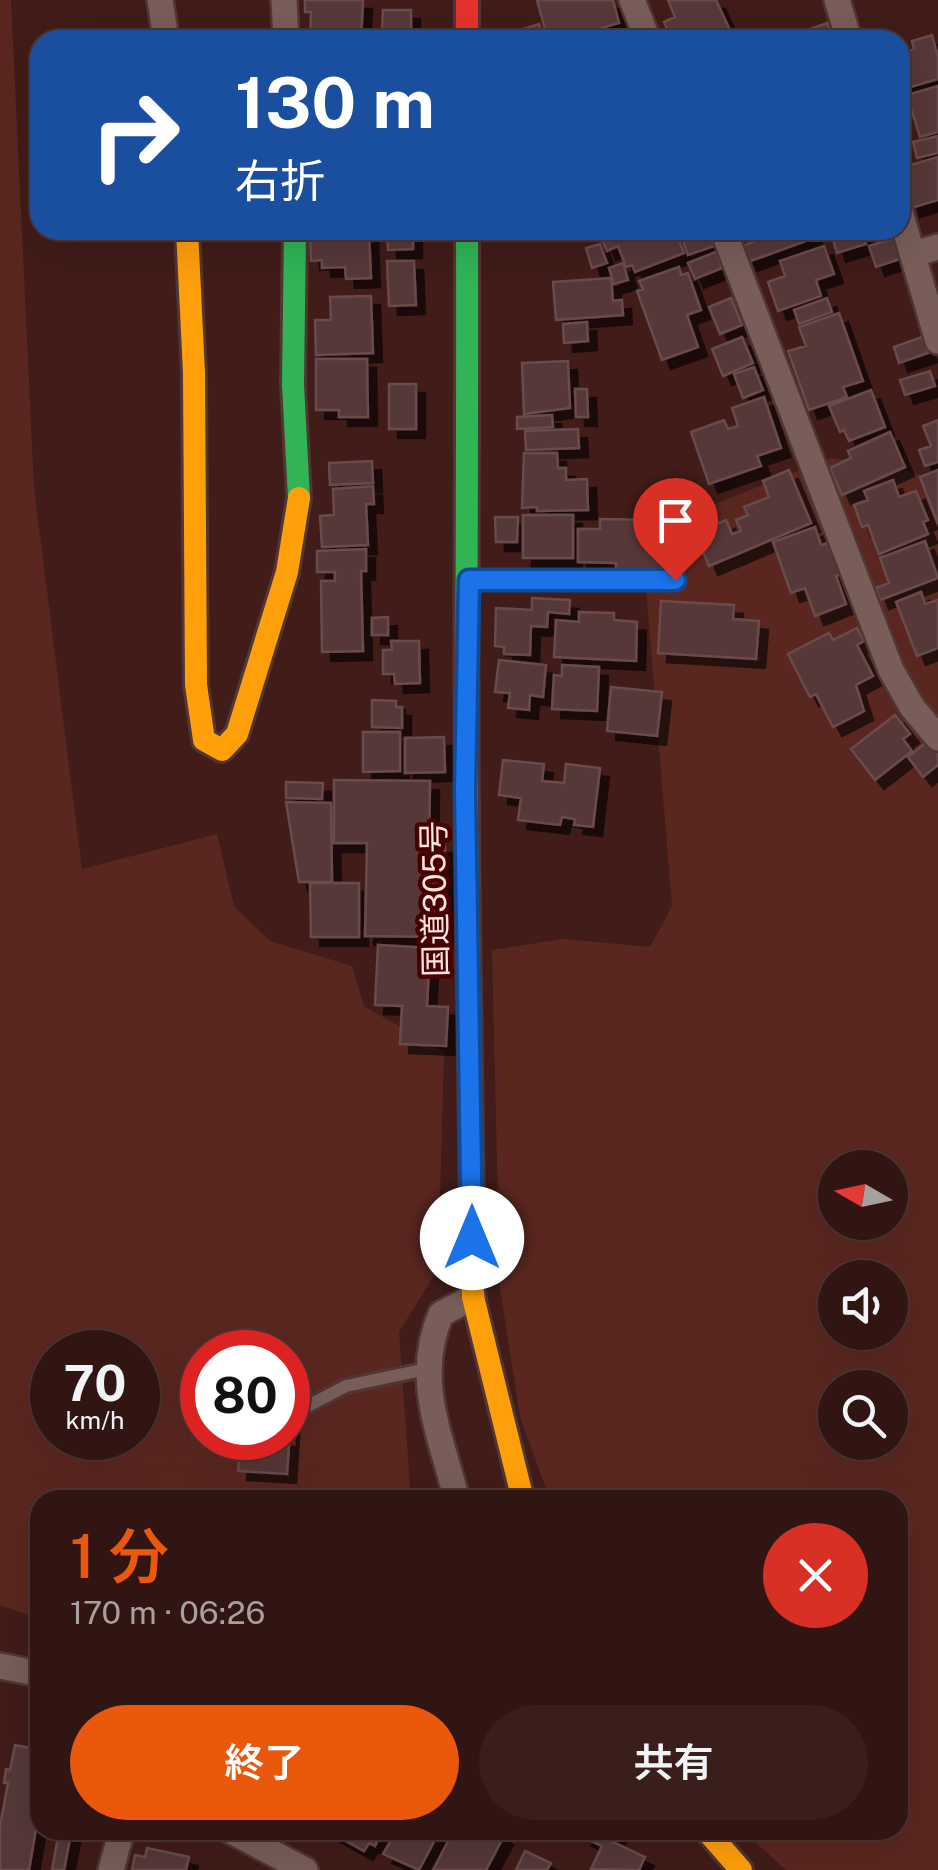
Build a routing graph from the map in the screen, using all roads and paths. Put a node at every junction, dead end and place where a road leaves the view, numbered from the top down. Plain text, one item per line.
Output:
1 (160, 0) edge
2 (284, 0) edge
3 (467, 0) edge
4 (632, 0) edge
5 (837, 0) edge
6 (164, 30) edge
7 (286, 30) edge
8 (467, 30) edge
9 (644, 30) edge
10 (846, 30) edge
11 (187, 240) edge
12 (295, 240) edge
13 (467, 240) edge
14 (727, 240) edge
15 (909, 240) edge
16 (938, 246) edge
17 (913, 254) junction
18 (938, 342) edge
19 (469, 580) junction
20 (675, 580) dead end
21 (938, 738) edge
22 (473, 1297) junction
23 (427, 1370) junction
24 (310, 1405) edge
25 (454, 1490) edge
26 (521, 1490) edge
27 (0, 1666) edge
28 (30, 1672) edge
29 (119, 1840) edge
30 (248, 1840) edge
31 (714, 1840) edge
32 (111, 1870) edge
33 (305, 1870) edge
34 (740, 1870) edge

1 - 6 street
2 - 7 street
3 - 8 main road
4 - 9 street
5 - 10 street
11 - 12 main road
13 - 19 main road, 国道305号
14 - 21 street
15 - 17 street
16 - 17 street
17 - 18 street
19 - 20 lane
19 - 22 main road, 国道305号
22 - 23 street
22 - 26 main road, 国道305号
23 - 24 lane
23 - 25 street
27 - 28 street
29 - 32 street
30 - 33 street
31 - 34 main road

